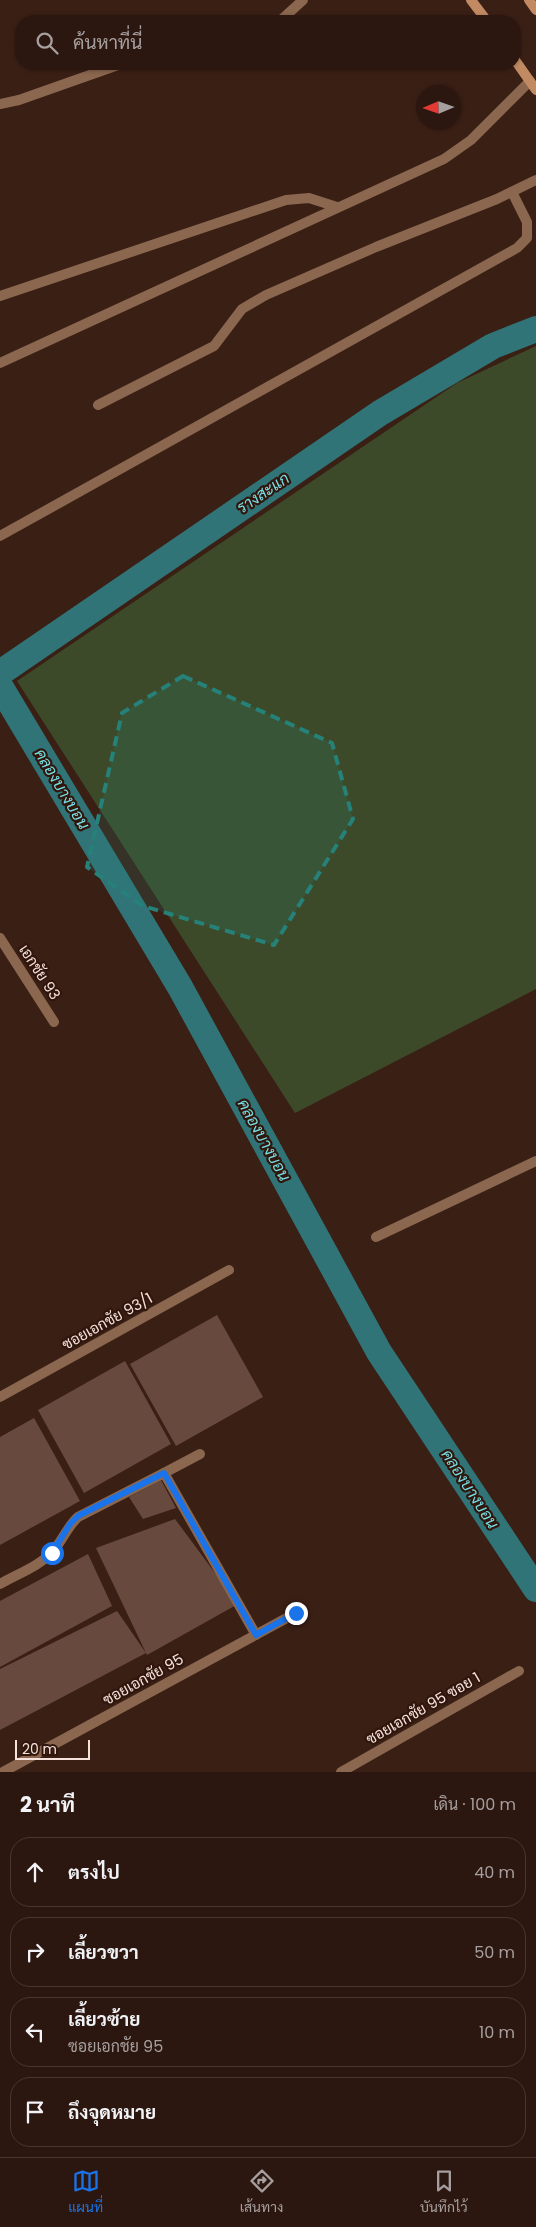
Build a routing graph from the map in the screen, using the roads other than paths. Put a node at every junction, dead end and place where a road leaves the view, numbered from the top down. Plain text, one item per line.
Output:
1 (303, 0) edge
2 (472, 0) edge
3 (529, 0) edge
4 (536, 10) edge
5 (287, 15) edge
6 (483, 15) edge
7 (521, 68) edge
8 (105, 70) edge
9 (530, 81) junction
10 (536, 90) edge
11 (0, 104) edge
12 (536, 180) edge
13 (512, 192) junction
14 (337, 207) junction
15 (0, 296) edge
16 (0, 363) edge
17 (98, 404) dead end
18 (0, 536) edge
19 (0, 938) edge
20 (54, 1022) dead end
21 (536, 1162) edge
22 (376, 1237) dead end
23 (229, 1270) dead end
24 (0, 1397) edge
25 (200, 1454) dead end
26 (164, 1473) junction
27 (0, 1584) edge
28 (296, 1613) dead end
29 (256, 1635) junction
30 (519, 1671) dead end
31 (3, 1772) edge
32 (341, 1772) edge

1 - 5 street
2 - 6 street
3 - 4 street
7 - 9 street
8 - 11 street
9 - 10 street
9 - 14 street
12 - 13 street
13 - 17 street
13 - 18 street
14 - 15 street
14 - 16 street
19 - 20 street, เอกชัย 93
21 - 22 street
23 - 24 street, ซอยเอกชัย 93/1
25 - 26 street
26 - 27 street
26 - 29 street
28 - 29 street, ซอยเอกชัย 95
29 - 31 street, ซอยเอกชัย 95
30 - 32 street, ซอยเอกชัย 95 ซอย 1

